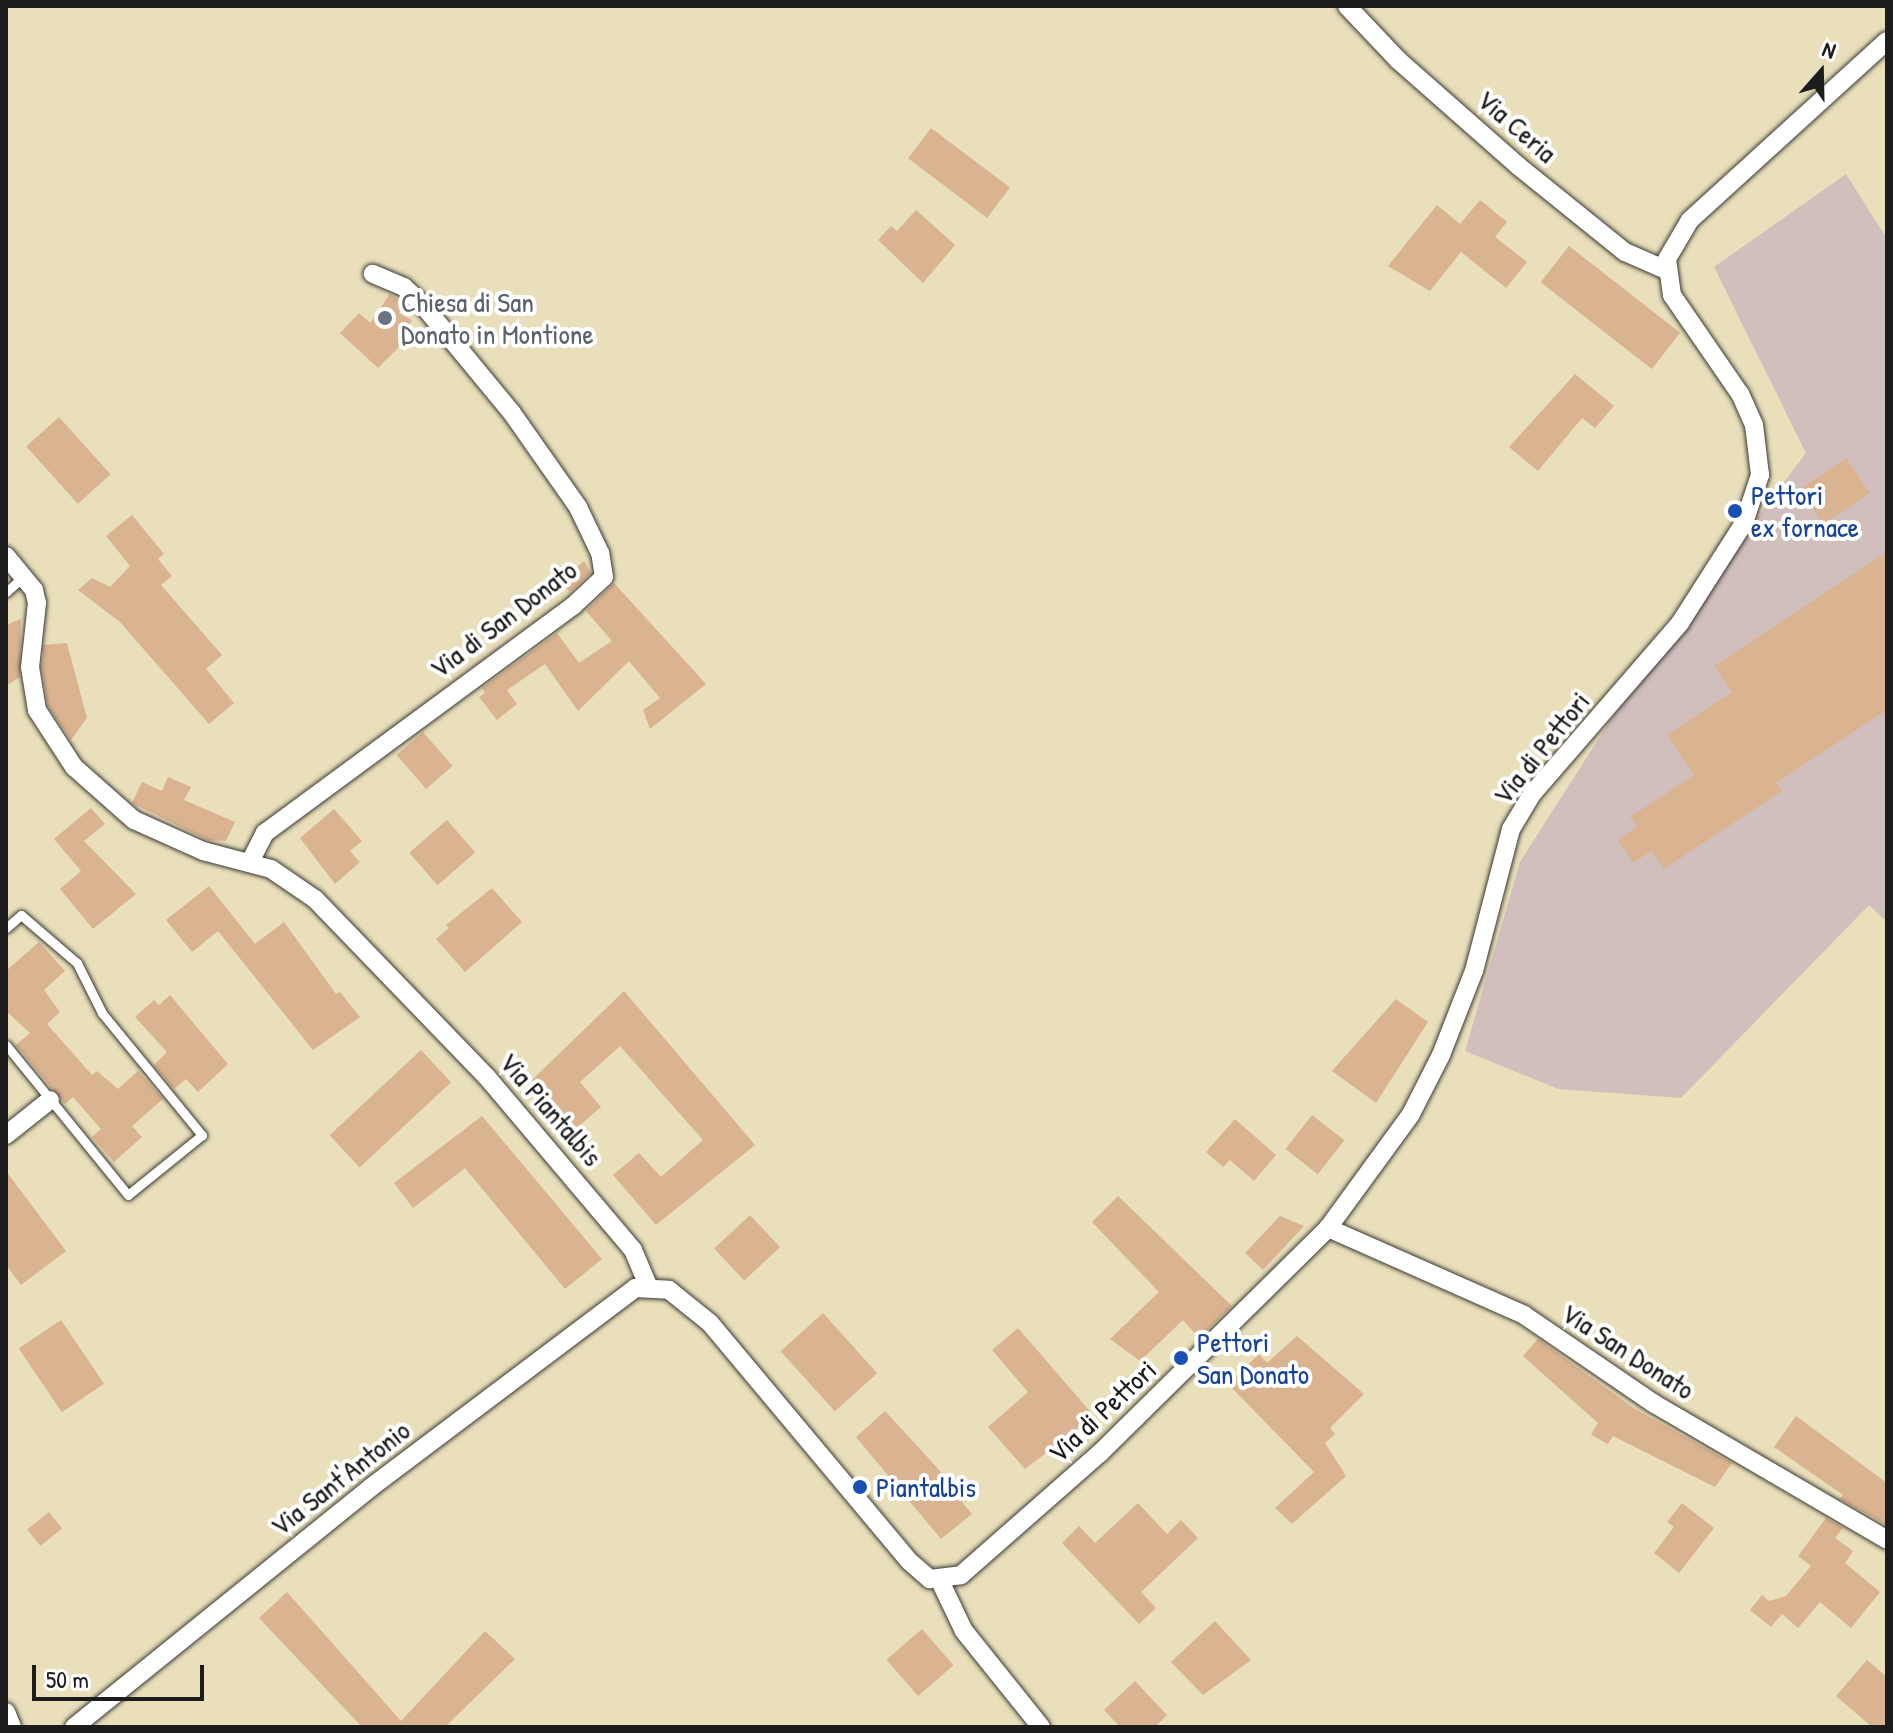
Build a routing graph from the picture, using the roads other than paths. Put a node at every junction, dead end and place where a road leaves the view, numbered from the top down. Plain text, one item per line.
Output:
1 (1347, 6) edge
2 (1887, 41) edge
3 (1664, 269) junction
4 (373, 274) dead end
5 (6, 556) edge
6 (22, 578) junction
7 (6, 592) edge
8 (250, 862) junction
9 (6, 928) edge
10 (6, 1045) edge
11 (50, 1100) junction
12 (6, 1135) edge
13 (1328, 1228) junction
14 (648, 1285) junction
15 (1887, 1540) edge
16 (940, 1581) junction
17 (6, 1712) edge
18 (12, 1727) edge
19 (74, 1727) edge
20 (1041, 1727) edge

1 - 3 street, Via Ceria
2 - 3 street
3 - 13 street, Via di Pettori
4 - 8 street, Via di San Donato
5 - 6 street, Via Piantalbis
6 - 7 lane
6 - 8 street, Via Piantalbis
8 - 14 street, Via Piantalbis
9 - 11 lane
10 - 11 lane
11 - 12 street
13 - 15 street, Via San Donato
13 - 16 street, Via di Pettori
14 - 16 street
14 - 19 street, Via Sant'Antonio
16 - 20 street
17 - 18 street

